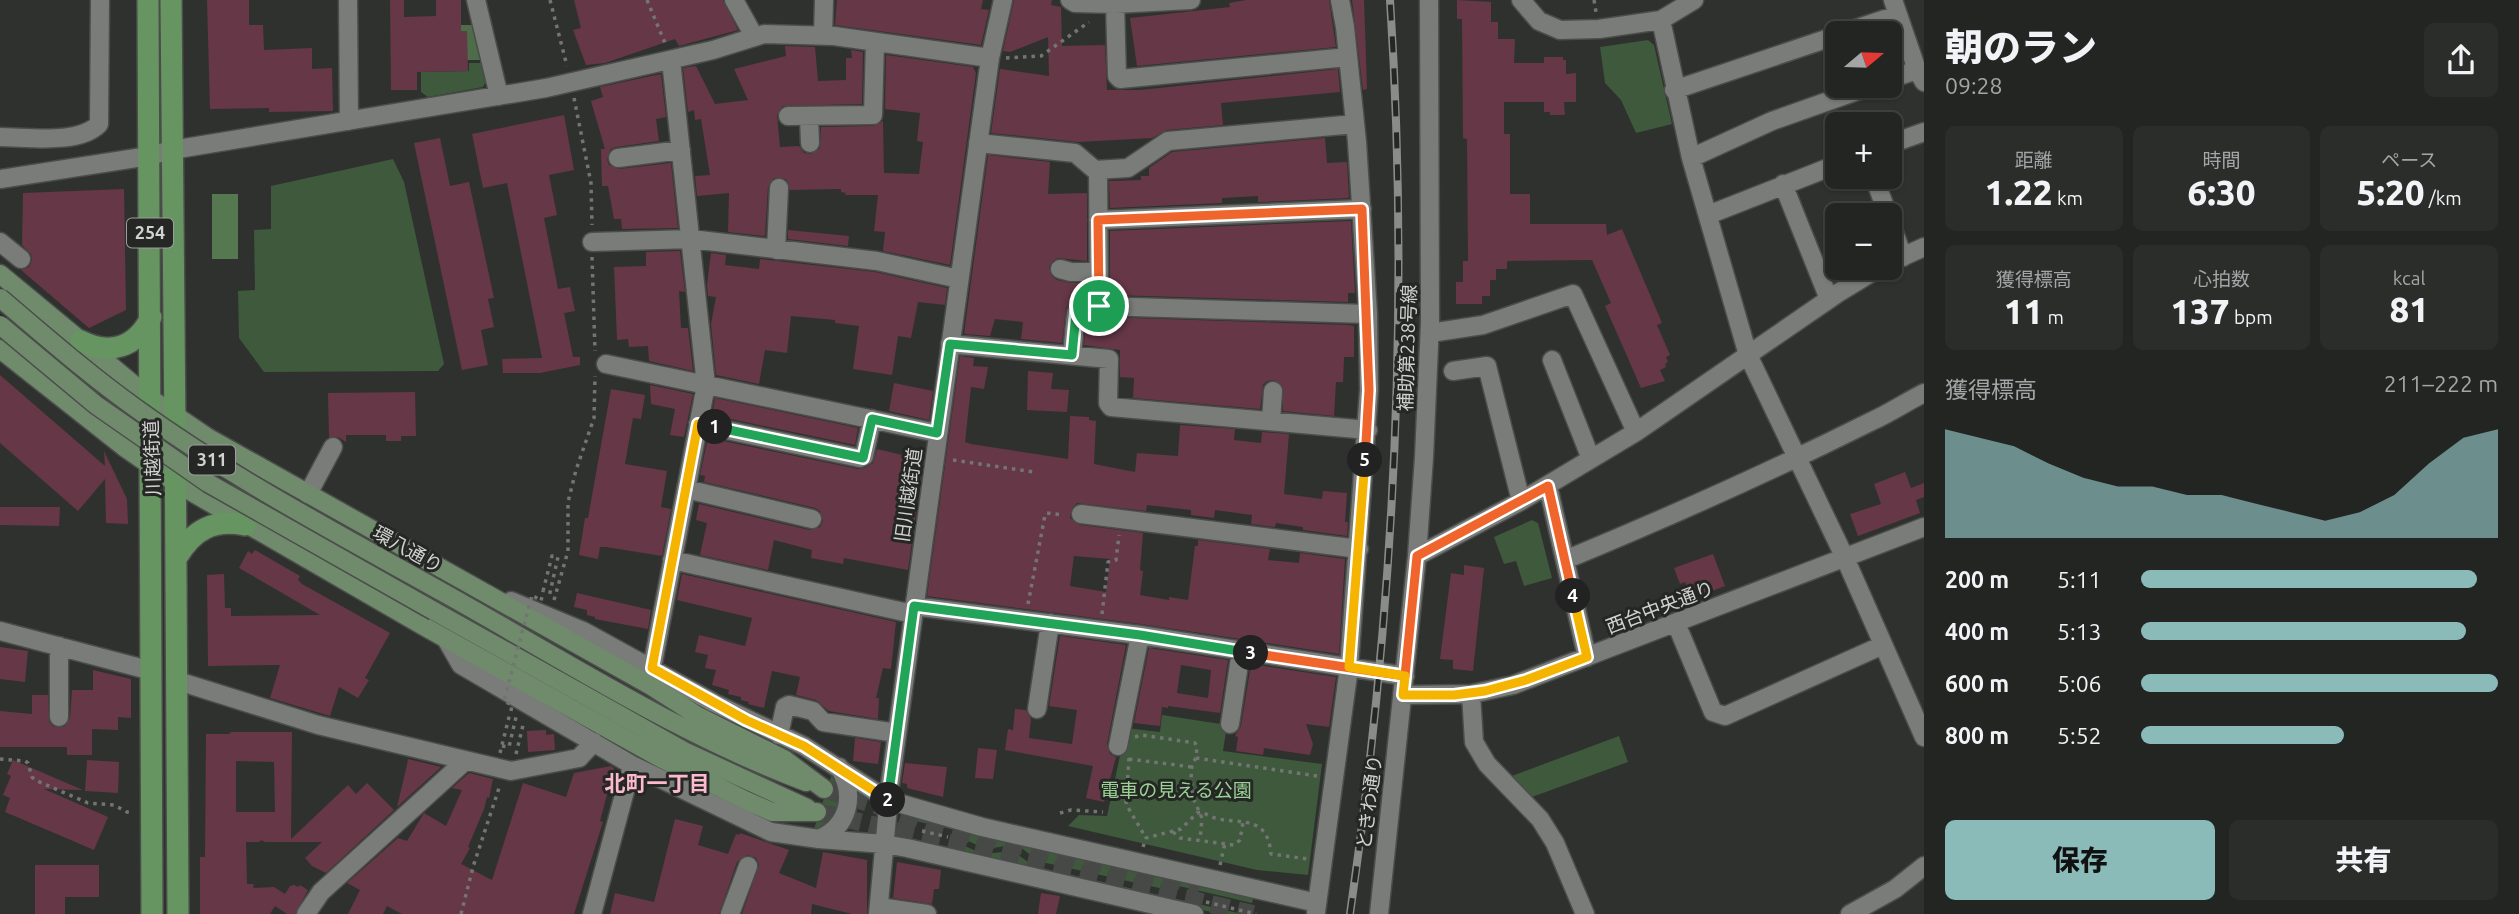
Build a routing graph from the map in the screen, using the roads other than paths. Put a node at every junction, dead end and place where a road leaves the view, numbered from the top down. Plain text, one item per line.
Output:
1 (100, 0) edge
2 (148, 0) edge
3 (171, 0) edge
4 (348, 0) edge
5 (476, 0) edge
6 (734, 0) edge
7 (824, 0) edge
8 (1003, 0) edge
9 (1070, 0) edge
10 (1191, 0) edge
11 (1340, 0) edge
12 (1429, 0) edge
13 (1521, 0) edge
14 (1694, 0) edge
15 (1115, 4) junction
16 (1895, 7) edge
17 (1670, 10) edge
18 (1867, 21) edge
19 (754, 36) junction
20 (823, 36) junction
21 (1825, 39) edge
22 (875, 42) junction
23 (1348, 57) junction
24 (990, 58) junction
25 (671, 60) junction
26 (1922, 77) edge
27 (1902, 78) edge
28 (1674, 90) junction
29 (499, 96) junction
30 (1837, 98) edge
31 (788, 116) dead end
32 (809, 116) junction
33 (349, 121) junction
34 (1355, 124) junction
35 (1924, 132) edge
36 (0, 137) edge
37 (1902, 140) edge
38 (810, 143) dead end
39 (978, 143) junction
40 (172, 150) junction
41 (681, 150) junction
42 (149, 156) junction
43 (618, 158) dead end
44 (1691, 158) junction
45 (1825, 169) edge
46 (1098, 170) junction
47 (0, 179) edge
48 (1783, 184) junction
49 (779, 188) dead end
50 (1362, 209) junction
51 (1708, 215) junction
52 (1098, 220) junction
53 (691, 239) junction
54 (0, 242) edge
55 (592, 242) dead end
56 (1924, 247) edge
57 (776, 250) junction
58 (1902, 256) edge
59 (21, 259) dead end
60 (1060, 269) dead end
61 (1098, 272) junction
62 (0, 274) edge
63 (958, 279) junction
64 (1860, 280) edge
65 (0, 298) edge
66 (1829, 299) junction
67 (1099, 306) junction
68 (47, 313) junction
69 (1367, 314) junction
70 (151, 317) junction
71 (0, 325) edge
72 (1430, 333) junction
73 (81, 341) junction
74 (950, 344) junction
75 (0, 349) edge
76 (1072, 355) junction
77 (1748, 355) junction
78 (1552, 360) dead end
79 (18, 363) junction
80 (606, 364) dead end
81 (1453, 371) dead end
82 (706, 385) junction
83 (1273, 391) dead end
84 (1924, 393) edge
85 (151, 400) junction
86 (173, 414) junction
87 (872, 419) junction
88 (1271, 421) junction
89 (698, 424) junction
90 (1368, 430) junction
91 (1636, 432) junction
92 (937, 433) junction
93 (333, 447) dead end
94 (1796, 458) junction
95 (1591, 459) junction
96 (151, 467) junction
97 (176, 483) junction
98 (1548, 486) junction
99 (686, 489) junction
100 (309, 494) junction
101 (1521, 501) junction
102 (1081, 514) road end
103 (812, 519) dead end
104 (246, 525) junction
105 (1924, 527) edge
106 (279, 544) junction
107 (1359, 549) junction
108 (1417, 556) junction
109 (177, 557) junction
110 (1845, 558) junction
111 (672, 560) junction
112 (1565, 560) junction
113 (460, 579) junction
114 (913, 610) junction
115 (1050, 623) junction
116 (1676, 623) junction
117 (0, 631) edge
118 (1140, 635) junction
119 (446, 639) junction
120 (1883, 645) junction
121 (59, 646) junction
122 (1241, 651) junction
123 (1587, 657) junction
124 (1349, 667) junction
125 (652, 668) junction
126 (152, 671) junction
127 (1405, 676) junction
128 (178, 681) junction
129 (1471, 694) junction
130 (1403, 695) junction
131 (1037, 709) dead end
132 (59, 718) dead end
133 (1230, 724) dead end
134 (897, 733) junction
135 (779, 735) junction
136 (1924, 737) edge
137 (594, 741) junction
138 (1125, 752) road end
139 (464, 762) junction
140 (632, 765) junction
141 (839, 767) junction
142 (888, 800) junction
143 (819, 839) junction
144 (884, 844) junction
145 (748, 866) dead end
146 (1924, 866) edge
147 (1200, 908) edge
148 (1316, 908) edge
149 (878, 910) edge
150 (152, 914) edge
151 (178, 914) edge
152 (306, 914) edge
153 (592, 914) edge
154 (730, 914) edge
155 (926, 914) edge
156 (1379, 914) edge
157 (1585, 914) edge
158 (1850, 914) edge

1 - 36 street
2 - 42 highway, 川越街道 / 254
3 - 40 highway, 川越街道 / 254
4 - 33 street
5 - 29 street
6 - 19 street
7 - 20 street
8 - 24 street, 旧川越街道
9 - 15 street
10 - 15 street
11 - 23 street
12 - 72 street, 補助第238号線
13 - 17 street
14 - 17 street
15 - 23 street
16 - 18 street
16 - 26 street
17 - 28 street
19 - 20 street
19 - 25 street
20 - 22 street
21 - 28 street
22 - 24 street
22 - 32 street
23 - 34 street
24 - 39 street, 旧川越街道
25 - 29 street
25 - 41 street
26 - 27 street
28 - 44 street
29 - 33 street
30 - 44 street
31 - 32 street
32 - 38 street
33 - 40 street
34 - 46 street
34 - 50 street
35 - 37 street
39 - 46 street
39 - 63 street, 旧川越街道
40 - 42 street
40 - 86 highway, 川越街道 / 254
41 - 43 street
41 - 53 street
42 - 47 street
42 - 70 highway, 川越街道 / 254
44 - 51 street
45 - 48 street
46 - 52 street
48 - 51 street
48 - 66 street
49 - 57 street
50 - 52 street
50 - 69 street
51 - 77 street
52 - 61 street
53 - 55 street
53 - 57 street
53 - 82 street
54 - 59 street
56 - 58 street
57 - 63 street
60 - 61 street
61 - 67 street
62 - 68 main road
63 - 74 street, 旧川越街道
64 - 66 street
65 - 113 main road, 環八通り / 311, bridge
66 - 77 street
67 - 69 street
67 - 76 street
68 - 73 main road
68 - 79 main road
69 - 90 street
70 - 73 highway
70 - 85 highway, 川越街道 / 254
71 - 119 main road, 311, bridge
72 - 91 street
72 - 108 street, 補助第238号線
73 - 85 main road
74 - 76 street
74 - 92 street, 旧川越街道
75 - 79 main road
76 - 88 street
77 - 91 street
77 - 94 street
78 - 95 street
79 - 96 main road
80 - 82 street
81 - 101 street
82 - 87 street
82 - 89 street
83 - 88 street
84 - 94 street
85 - 86 main road
85 - 96 highway, 川越街道 / 254
86 - 97 highway, 川越街道 / 254
86 - 100 main road
87 - 89 street
87 - 92 street
88 - 90 street
89 - 99 street
90 - 107 street
91 - 95 street
92 - 114 street, 旧川越街道
93 - 100 street
94 - 110 street
94 - 112 street
95 - 98 street
96 - 97 main road
96 - 126 highway, 川越街道 / 254
97 - 104 main road
97 - 109 highway, 川越街道 / 254
98 - 101 street
98 - 112 street
99 - 103 street
99 - 111 street
100 - 106 main road
100 - 113 main road
101 - 108 street
102 - 107 street
104 - 106 main road
104 - 109 highway
105 - 110 street, 西台中央通り
106 - 119 main road
107 - 124 street
108 - 127 street, 補助第238号線
109 - 128 highway, 川越街道 / 254
110 - 116 street, 西台中央通り
110 - 120 street
111 - 114 street
111 - 125 street
112 - 123 street
113 - 125 street
114 - 115 street
114 - 134 street, 旧川越街道
115 - 118 street
115 - 131 street
116 - 120 street
116 - 123 street, 西台中央通り
117 - 121 street
118 - 122 street
118 - 138 street
119 - 137 street
120 - 136 street
121 - 126 street
121 - 132 street
122 - 124 street
122 - 133 street
123 - 129 street, 西台中央通り
124 - 127 street
124 - 148 street
125 - 135 street
126 - 150 highway, 川越街道 / 254
127 - 130 street, 補助第238号線
128 - 139 street
128 - 151 highway, 川越街道 / 254
129 - 130 street, 西台中央通り
129 - 157 street
130 - 156 street, ときわ通り
134 - 135 street
134 - 142 street, 旧川越街道
135 - 141 street
137 - 139 street
137 - 140 street
139 - 152 street
140 - 143 street
140 - 153 street
141 - 142 street
141 - 143 street
142 - 144 street, 旧川越街道
142 - 148 street
143 - 144 street
144 - 147 street
144 - 149 street, 旧川越街道
145 - 154 street
146 - 158 street
149 - 155 street

